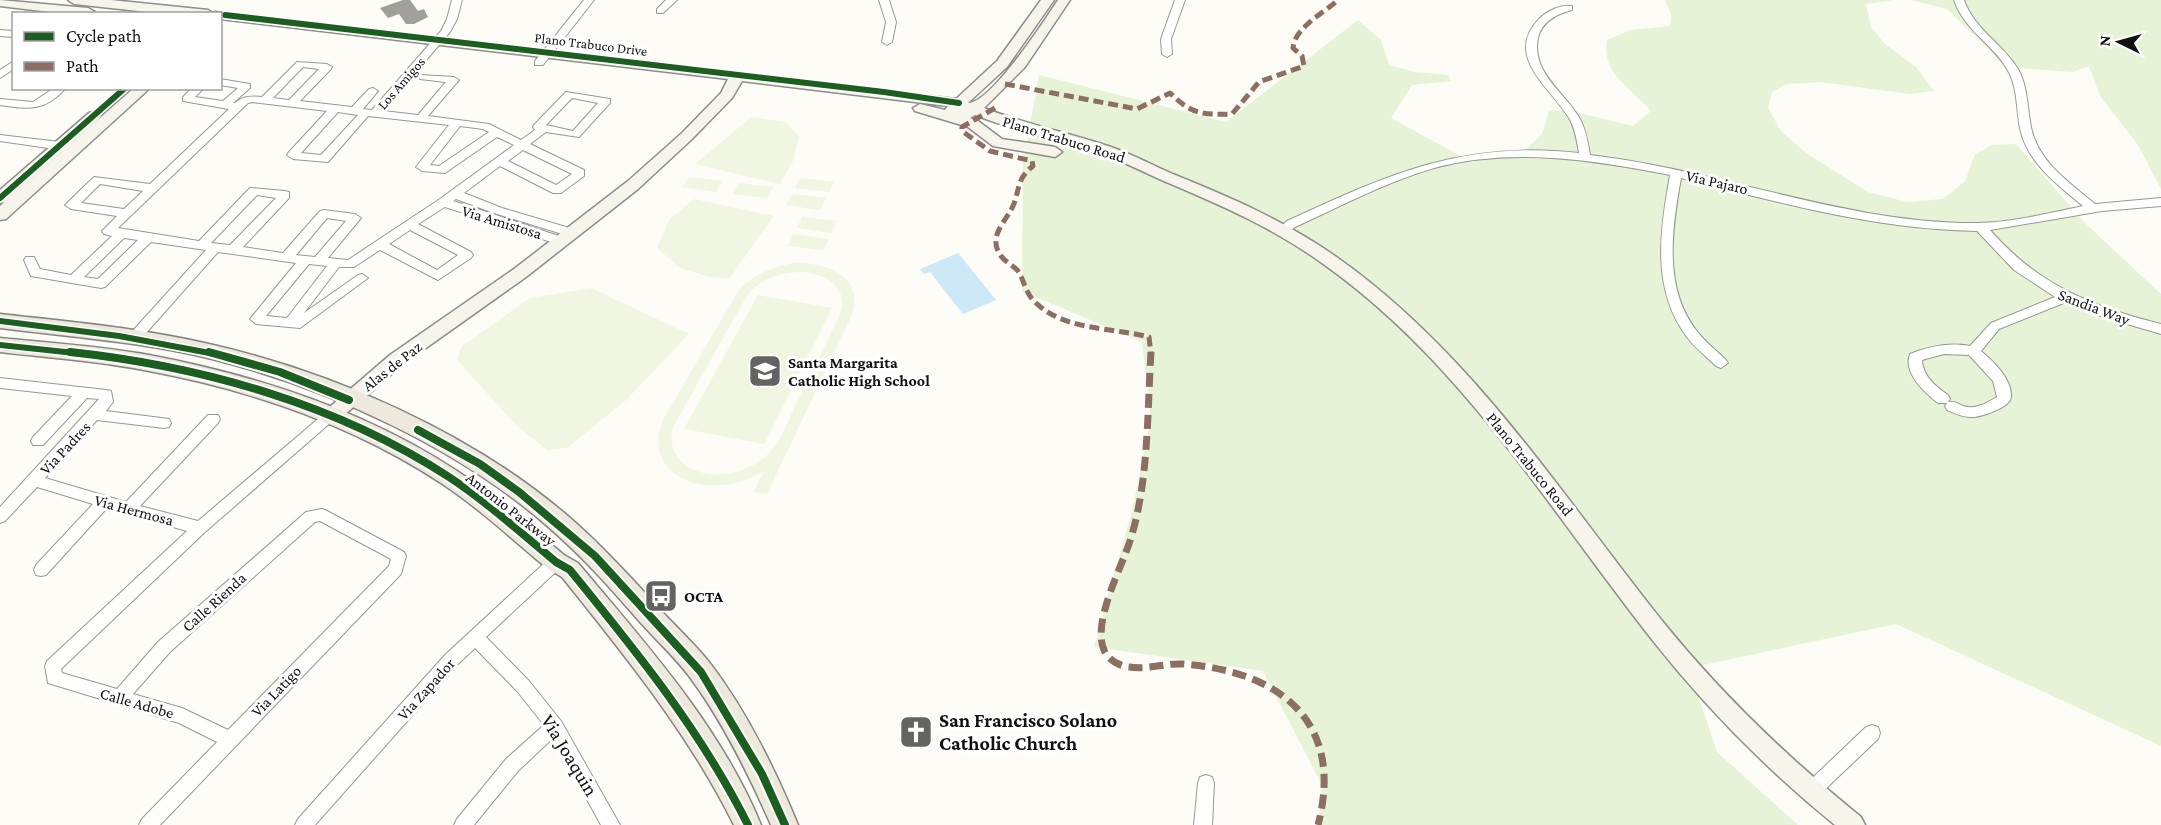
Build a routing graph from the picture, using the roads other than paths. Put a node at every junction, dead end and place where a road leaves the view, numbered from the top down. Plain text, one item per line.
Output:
1 (74, 0) edge
2 (457, 0) edge
3 (583, 0) edge
4 (672, 0) edge
5 (884, 0) edge
6 (1048, 0) edge
7 (1064, 0) edge
8 (1180, 0) edge
9 (1959, 0) edge
10 (0, 2) edge
11 (22, 2) edge
12 (1569, 8) dead end
13 (660, 11) dead end
14 (90, 12) edge
15 (189, 12) edge
16 (222, 19) edge
17 (887, 42) dead end
18 (433, 46) junction
19 (1167, 54) dead end
20 (540, 57) junction
21 (12, 66) edge
22 (0, 75) edge
23 (424, 78) dead end
24 (734, 81) junction
25 (222, 82) edge
26 (59, 90) edge
27 (123, 90) edge
28 (141, 90) edge
29 (197, 90) edge
30 (373, 91) dead end
31 (264, 100) junction
32 (0, 102) edge
33 (291, 104) junction
34 (225, 105) junction
35 (238, 107) junction
36 (335, 110) junction
37 (973, 110) junction
38 (956, 112) junction
39 (364, 113) junction
40 (420, 119) junction
41 (457, 123) junction
42 (544, 128) junction
43 (497, 132) junction
44 (0, 138) edge
45 (522, 145) junction
46 (60, 146) junction
47 (76, 148) junction
48 (1585, 156) junction
49 (501, 162) junction
50 (1154, 171) junction
51 (1676, 172) junction
52 (150, 188) junction
53 (455, 194) junction
54 (0, 198) edge
55 (444, 202) junction
56 (2161, 202) edge
57 (2093, 209) junction
58 (124, 213) junction
59 (0, 215) edge
60 (410, 225) junction
61 (1980, 227) junction
62 (1283, 230) junction
63 (121, 234) junction
64 (566, 237) junction
65 (147, 238) junction
66 (202, 245) junction
67 (381, 245) junction
68 (216, 247) junction
69 (234, 250) junction
70 (286, 258) junction
71 (30, 260) dead end
72 (312, 261) junction
73 (336, 263) junction
74 (362, 278) dead end
75 (74, 280) junction
76 (2062, 297) junction
77 (0, 321) edge
78 (290, 323) junction
79 (2161, 329) edge
80 (134, 338) junction
81 (0, 345) edge
82 (1973, 351) junction
83 (1721, 363) dead end
84 (0, 383) edge
85 (83, 393) junction
86 (349, 400) junction
87 (96, 415) junction
88 (330, 417) junction
89 (213, 419) dead end
90 (164, 423) dead end
91 (38, 441) dead end
92 (34, 480) junction
93 (103, 503) junction
94 (129, 508) junction
95 (316, 515) joint
96 (0, 517) edge
97 (200, 528) junction
98 (556, 562) junction
99 (41, 570) dead end
100 (475, 637) junction
101 (53, 666) joint
102 (119, 698) junction
103 (555, 726) junction
104 (1872, 733) dead end
105 (230, 739) junction
106 (1206, 783) dead end
107 (1811, 791) junction
108 (148, 825) edge
109 (304, 825) edge
110 (463, 825) edge
111 (611, 825) edge
112 (748, 825) edge
113 (785, 825) edge
114 (1203, 825) edge
115 (1853, 825) edge

1 - 15 street
2 - 18 street, Los Amigos
3 - 20 street
4 - 13 street
5 - 17 street
6 - 38 street
7 - 37 street
8 - 19 street
9 - 57 street
10 - 11 street
11 - 14 street
12 - 48 street
16 - 18 street, Plano Trabuco Drive
18 - 20 street, Plano Trabuco Drive
18 - 39 street, Los Amigos
20 - 24 street, Plano Trabuco Drive
21 - 22 street
23 - 40 street
24 - 38 street, Plano Trabuco Drive
24 - 64 street, Alas de Paz
25 - 34 street
26 - 32 street
27 - 46 street
28 - 47 street
29 - 34 street
30 - 39 street
31 - 33 street
31 - 33 street
31 - 35 street
33 - 36 street
34 - 35 street
35 - 52 street
36 - 39 street
36 - 39 street
37 - 38 street
37 - 50 street, Plano Trabuco Road
38 - 50 street, Plano Trabuco Road
39 - 40 street
40 - 41 street
41 - 43 street
41 - 43 street
42 - 42 street, Via Amistosa
42 - 45 street, Via Amistosa
43 - 45 street
44 - 46 street
45 - 49 street, Via Amistosa
45 - 49 street
46 - 47 street
46 - 54 street
47 - 59 street
48 - 51 street, Via Pajaro
48 - 62 street, Via Pajaro
49 - 53 street, Via Amistosa
50 - 62 street, Plano Trabuco Road
51 - 61 street, Via Pajaro
51 - 83 street
52 - 58 street
52 - 58 street
53 - 55 street, Via Amistosa
53 - 64 street, Via Amistosa
55 - 60 street, Via Amistosa
55 - 64 street, Via Amistosa
56 - 57 street, Via Pajaro
57 - 61 street, Via Pajaro
58 - 63 street
60 - 67 street, Via Amistosa
60 - 67 street
61 - 76 street, Sandia Way
62 - 107 street, Plano Trabuco Road
63 - 65 street, Via Amistosa
63 - 75 street
64 - 86 street, Alas de Paz
65 - 66 street, Via Amistosa
65 - 75 street
66 - 68 street, Via Amistosa
66 - 69 street
67 - 73 street, Via Amistosa
68 - 69 street, Via Amistosa
68 - 80 street
69 - 70 street, Via Amistosa
70 - 72 street, Via Amistosa
70 - 72 street
71 - 75 street
72 - 73 street, Via Amistosa
72 - 78 street
73 - 78 street
74 - 78 street
76 - 79 street, Sandia Way
76 - 82 street
77 - 80 main road, Antonio Parkway
80 - 86 main road, Antonio Parkway
81 - 88 main road, Antonio Parkway
82 - 82 street
84 - 85 street
85 - 87 street
85 - 91 street
86 - 88 street, Alas de Paz
86 - 113 main road, Antonio Parkway
87 - 90 street
87 - 92 street, Via Padres
88 - 97 street, Alas de Paz
88 - 98 main road, Antonio Parkway
89 - 94 street
92 - 93 street, Via Hermosa
92 - 96 street, Via Padres
93 - 94 street, Via Hermosa
93 - 99 street
94 - 97 street, Via Hermosa
95 - 102 street, Calle Rienda
95 - 105 street, Via Latigo
97 - 101 street, Alas de Paz
98 - 100 street, Via Zapador
98 - 112 main road, Antonio Parkway
100 - 103 street, Via Joaquin
100 - 109 street, Via Zapador
101 - 102 street, Calle Adobe
102 - 105 street, Calle Adobe
103 - 110 street
103 - 111 street, Via Joaquin
104 - 107 street
105 - 108 street, Via Latigo
106 - 114 street
107 - 115 street, Plano Trabuco Road

